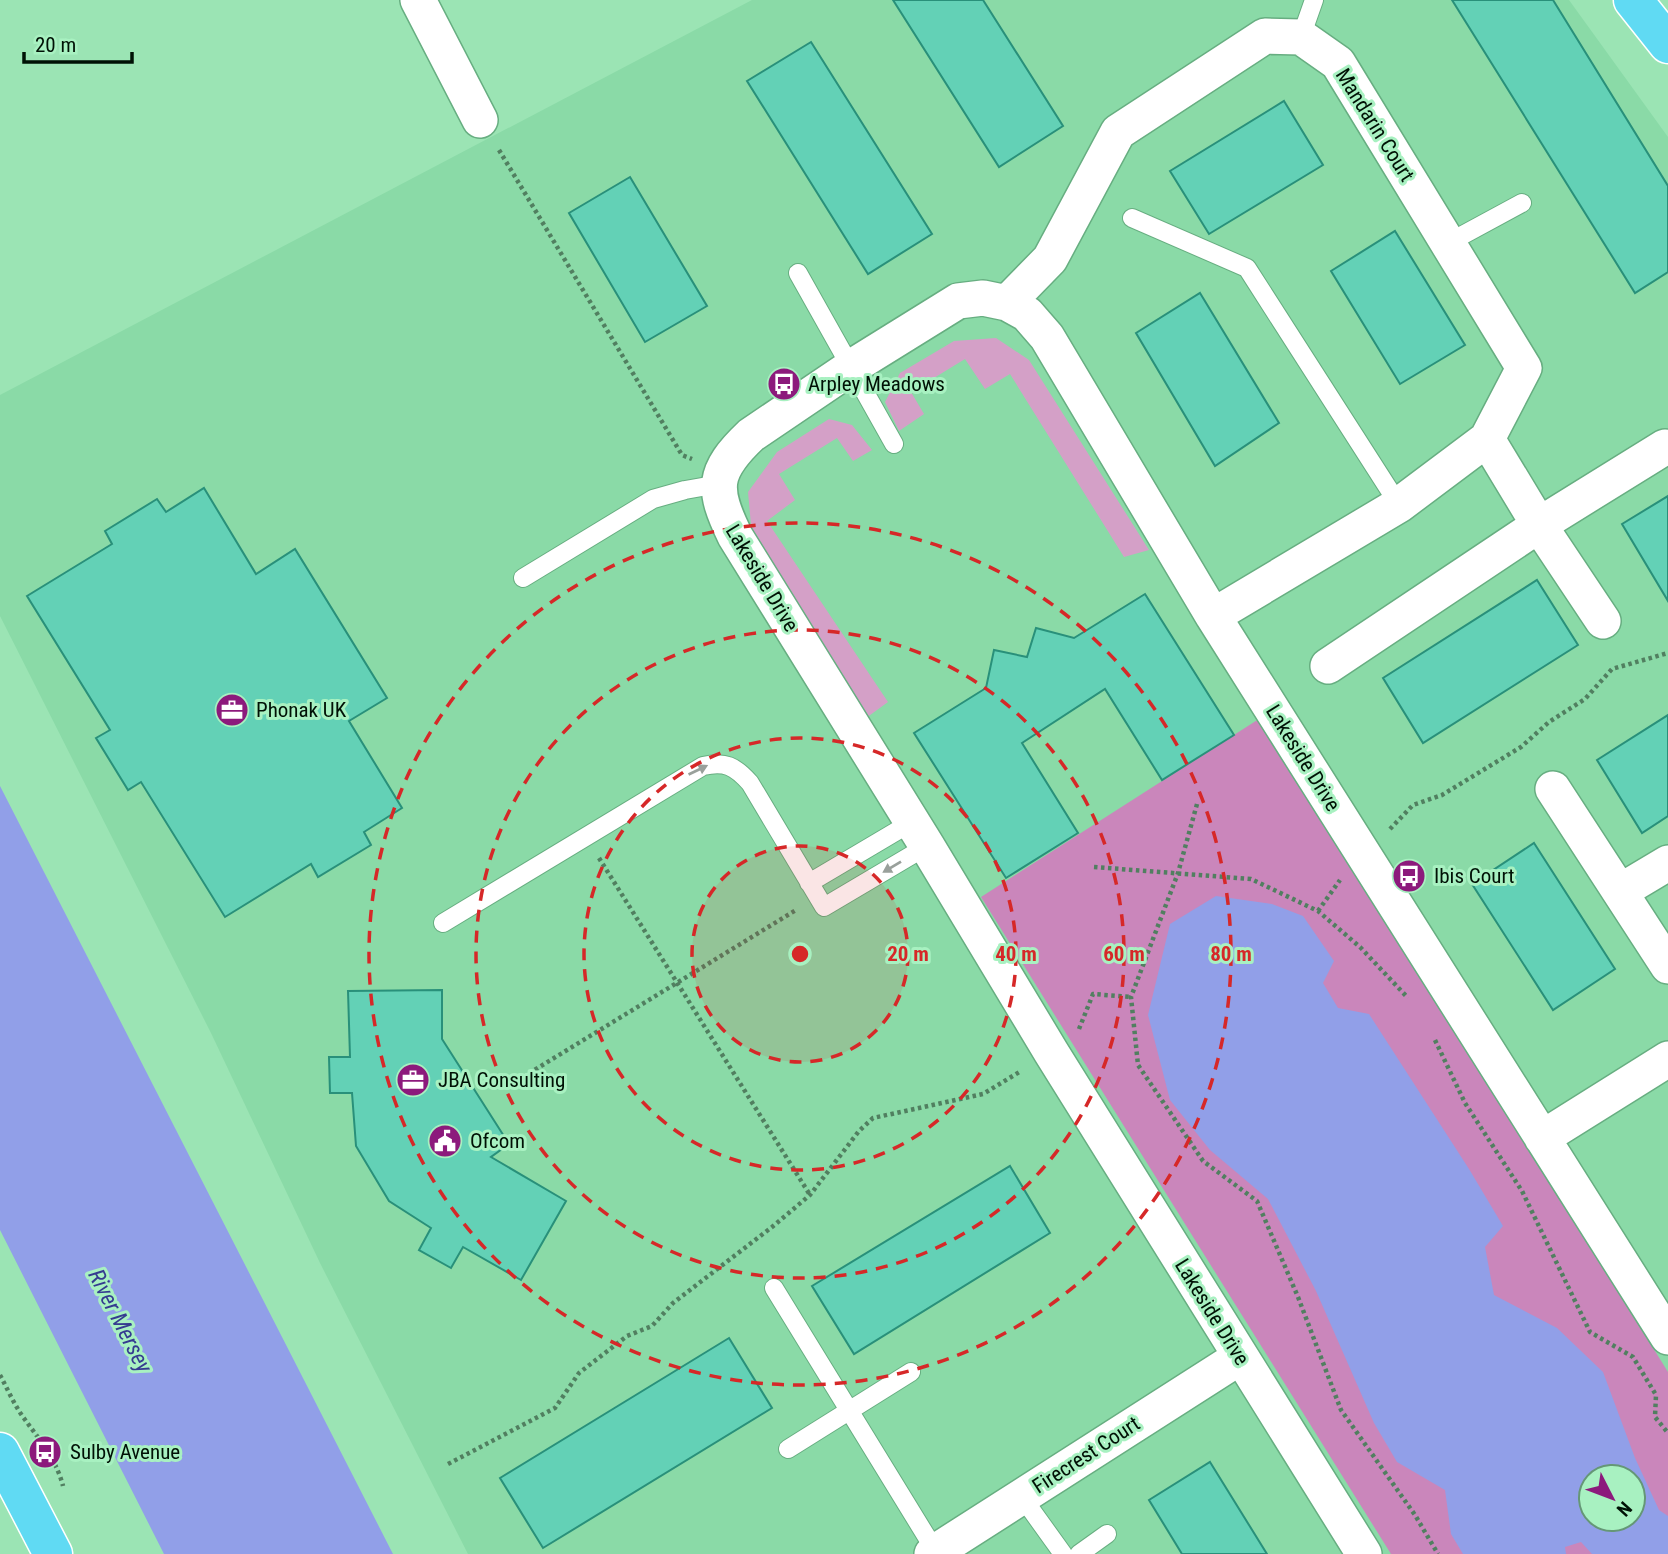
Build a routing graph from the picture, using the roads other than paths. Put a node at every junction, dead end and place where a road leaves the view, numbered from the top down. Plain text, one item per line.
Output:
1 (418, 0) edge
2 (1314, 0) edge
3 (1633, 0) edge
4 (1301, 37) junction
5 (1668, 44) edge
6 (480, 120) road end
7 (1522, 203) dead end
8 (1132, 218) dead end
9 (1448, 243) junction
10 (798, 273) dead end
11 (1007, 303) junction
12 (850, 368) junction
13 (1487, 439) junction
14 (894, 444) dead end
15 (1665, 447) dead end
16 (720, 479) junction
17 (1399, 505) junction
18 (1539, 525) junction
19 (523, 578) dead end
20 (1213, 616) junction
21 (1603, 621) dead end
22 (1328, 666) dead end
23 (1553, 789) dead end
24 (920, 834) junction
25 (1668, 863) edge
26 (1621, 891) junction
27 (817, 896) junction
28 (443, 923) dead end
29 (1668, 966) edge
30 (1668, 1059) edge
31 (1542, 1138) junction
32 (774, 1288) dead end
33 (1668, 1337) edge
34 (1240, 1357) junction
35 (911, 1372) dead end
36 (850, 1411) junction
37 (788, 1449) dead end
38 (0, 1452) edge
39 (1022, 1497) junction
40 (10, 1498) edge
41 (1107, 1534) dead end
42 (934, 1553) edge
43 (53, 1554) edge
44 (1063, 1554) edge
45 (1079, 1554) edge
46 (1364, 1554) edge

1 - 6 street
2 - 4 lane
3 - 5 highway
4 - 9 street, Mandarin Court
4 - 11 street
7 - 9 lane
8 - 17 lane
9 - 13 street, Mandarin Court
10 - 12 lane
11 - 12 street, Lakeside Drive
11 - 20 street, Lakeside Drive
12 - 14 lane
12 - 16 street, Lakeside Drive
13 - 17 street, Mandarin Court
13 - 18 street
15 - 18 street
16 - 19 lane
16 - 24 street, Lakeside Drive
17 - 20 street, Mandarin Court
18 - 21 street
18 - 22 street
20 - 31 street, Lakeside Drive
23 - 26 street
24 -> 27 lane
24 - 27 lane
24 - 34 street, Lakeside Drive
25 - 26 street
26 - 29 street
28 -> 27 lane
30 - 31 street
31 - 33 street, Lakeside Drive
32 - 36 lane
34 - 39 street, Firecrest Court
34 - 46 street, Lakeside Drive
35 - 36 lane
36 - 37 lane
36 - 42 lane
38 - 40 highway
39 - 42 street, Firecrest Court
39 - 44 lane
40 - 43 highway
41 - 45 lane

